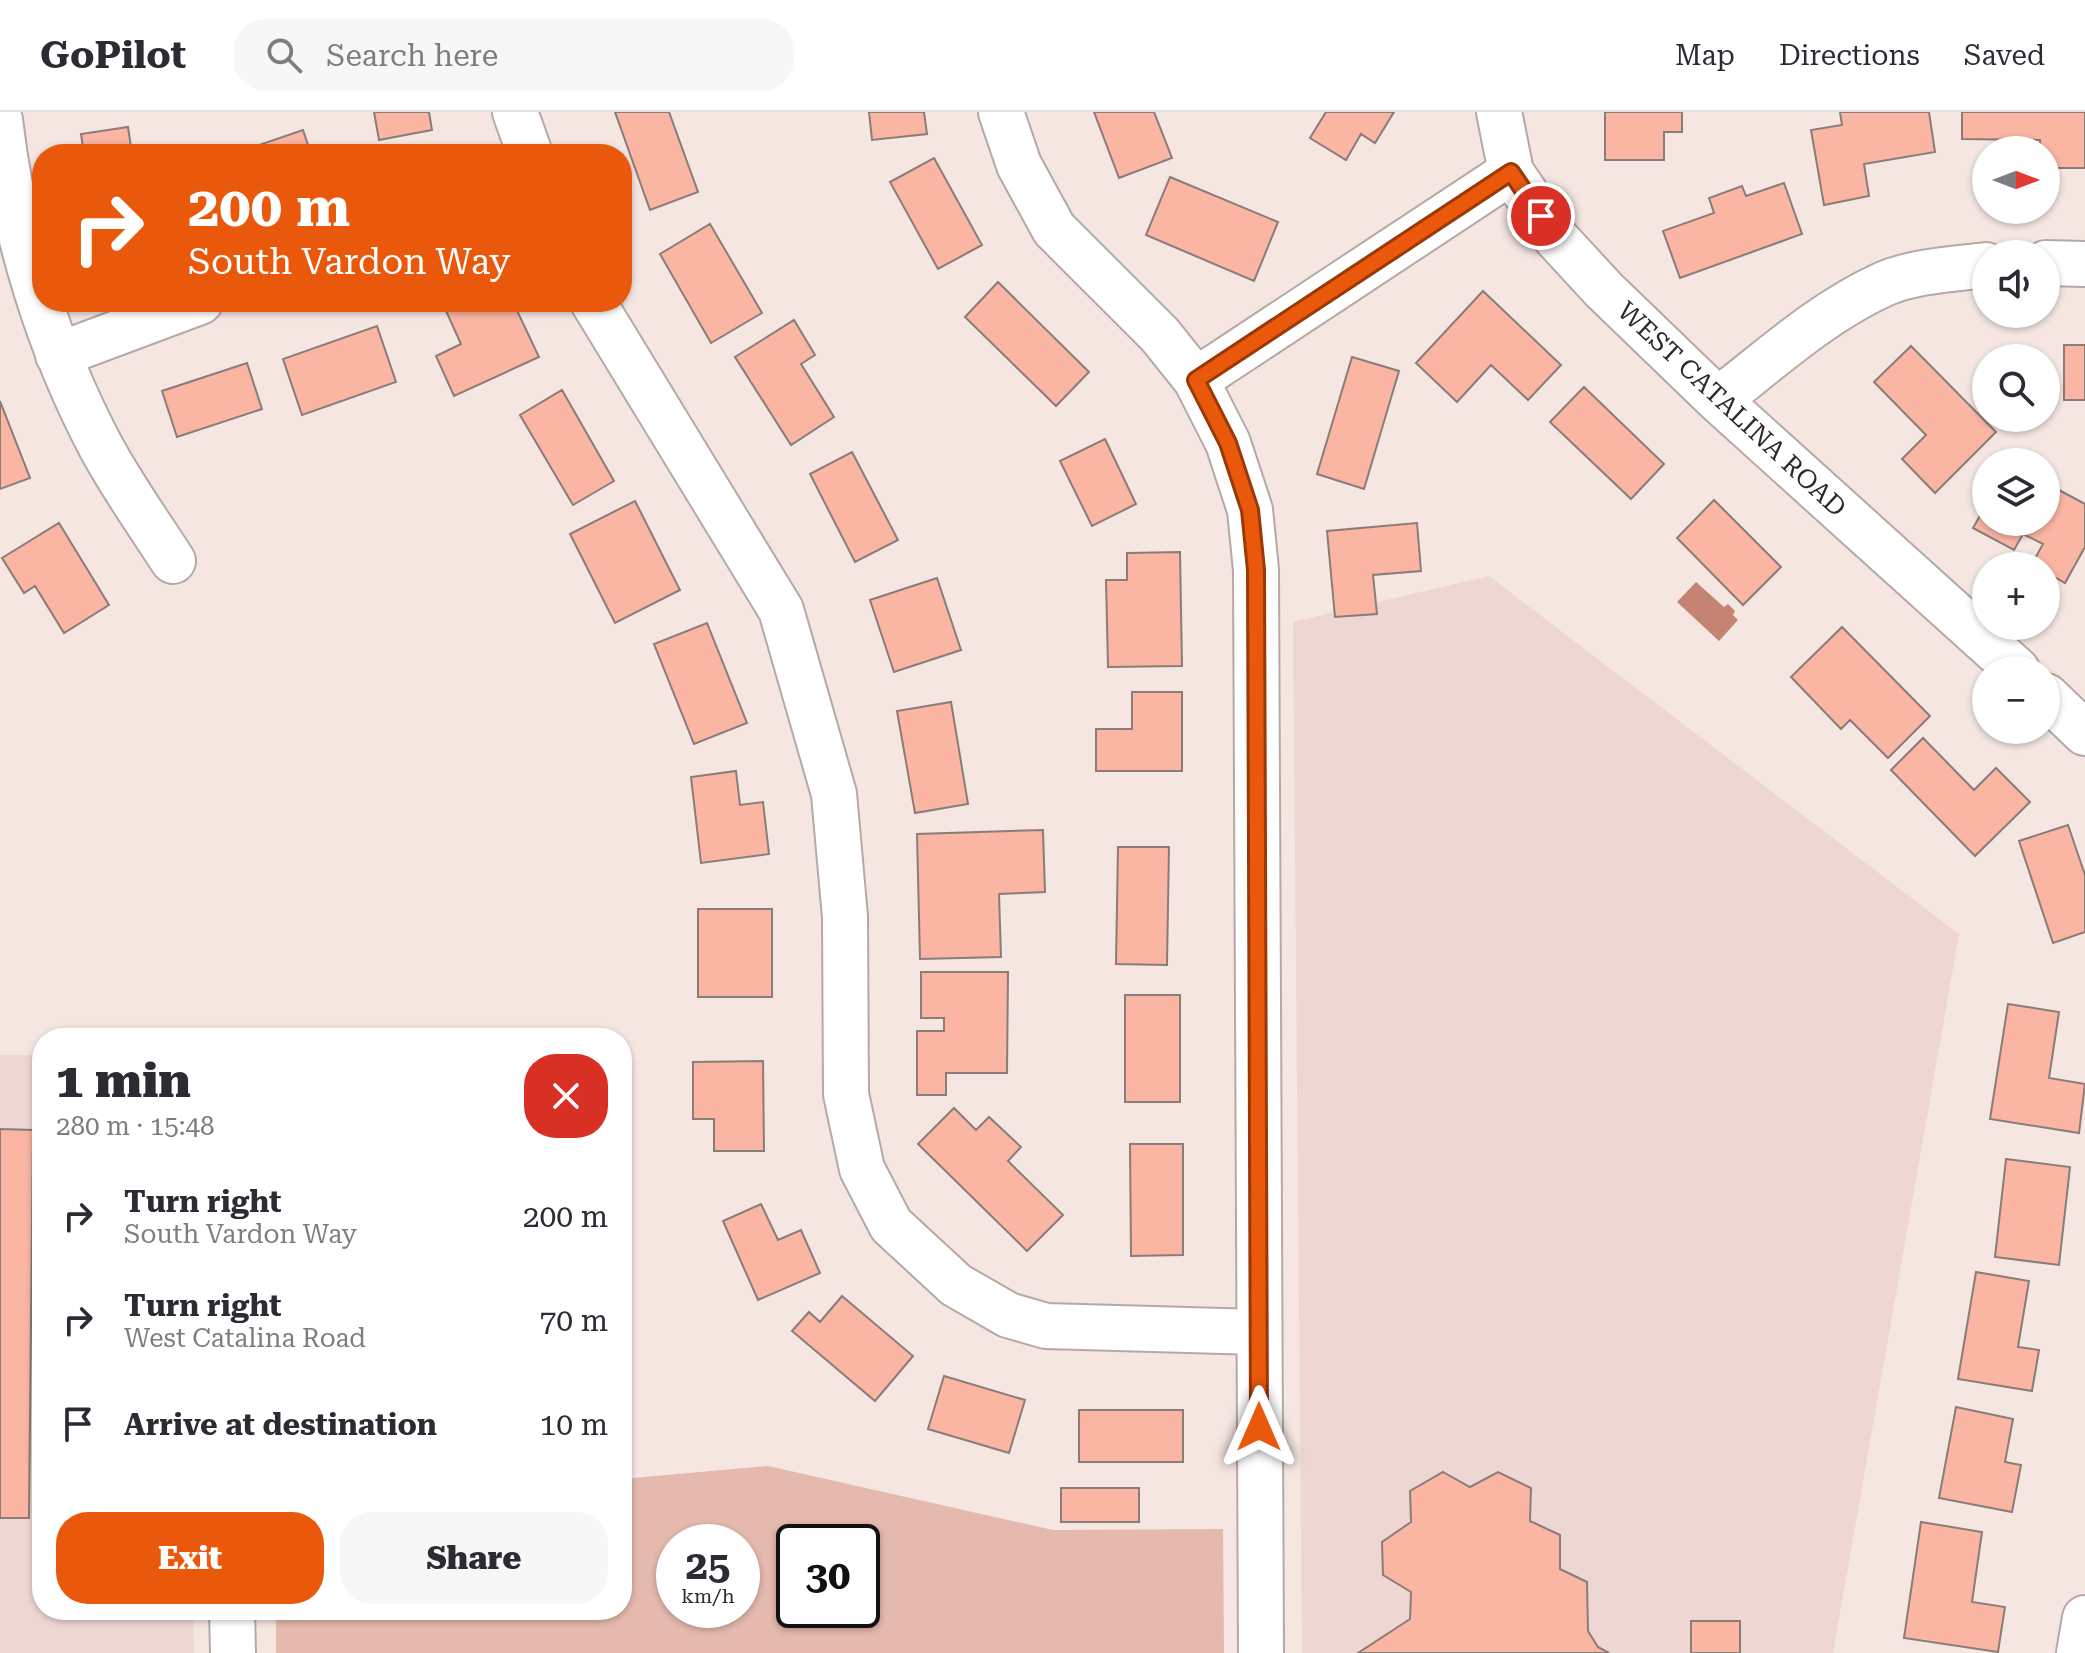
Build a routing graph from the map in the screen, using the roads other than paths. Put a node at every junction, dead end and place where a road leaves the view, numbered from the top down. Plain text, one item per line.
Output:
1 (515, 112) edge
2 (1001, 112) edge
3 (1499, 112) edge
4 (0, 120) edge
5 (526, 144) edge
6 (1511, 172) junction
7 (2060, 263) edge
8 (2085, 264) edge
9 (1972, 266) edge
10 (32, 272) edge
11 (45, 312) edge
12 (173, 312) edge
13 (599, 312) edge
14 (58, 355) junction
15 (1196, 380) junction
16 (1718, 400) junction
17 (173, 561) dead end
18 (2001, 656) edge
19 (2060, 708) edge
20 (2083, 729) edge
21 (1259, 1332) junction
22 (2085, 1618) edge
23 (232, 1620) edge
24 (233, 1653) edge
25 (1261, 1653) edge
26 (2079, 1653) edge

1 - 5 street
2 - 15 street
3 - 6 street, WEST CATALINA ROAD
4 - 10 street
6 - 15 street
6 - 16 street, WEST CATALINA ROAD
7 - 8 street
9 - 16 street
11 - 14 street
12 - 14 street
13 - 21 street
14 - 17 street
15 - 21 street
16 - 18 street, WEST CATALINA ROAD
19 - 20 street
21 - 25 street
22 - 26 street
23 - 24 street

